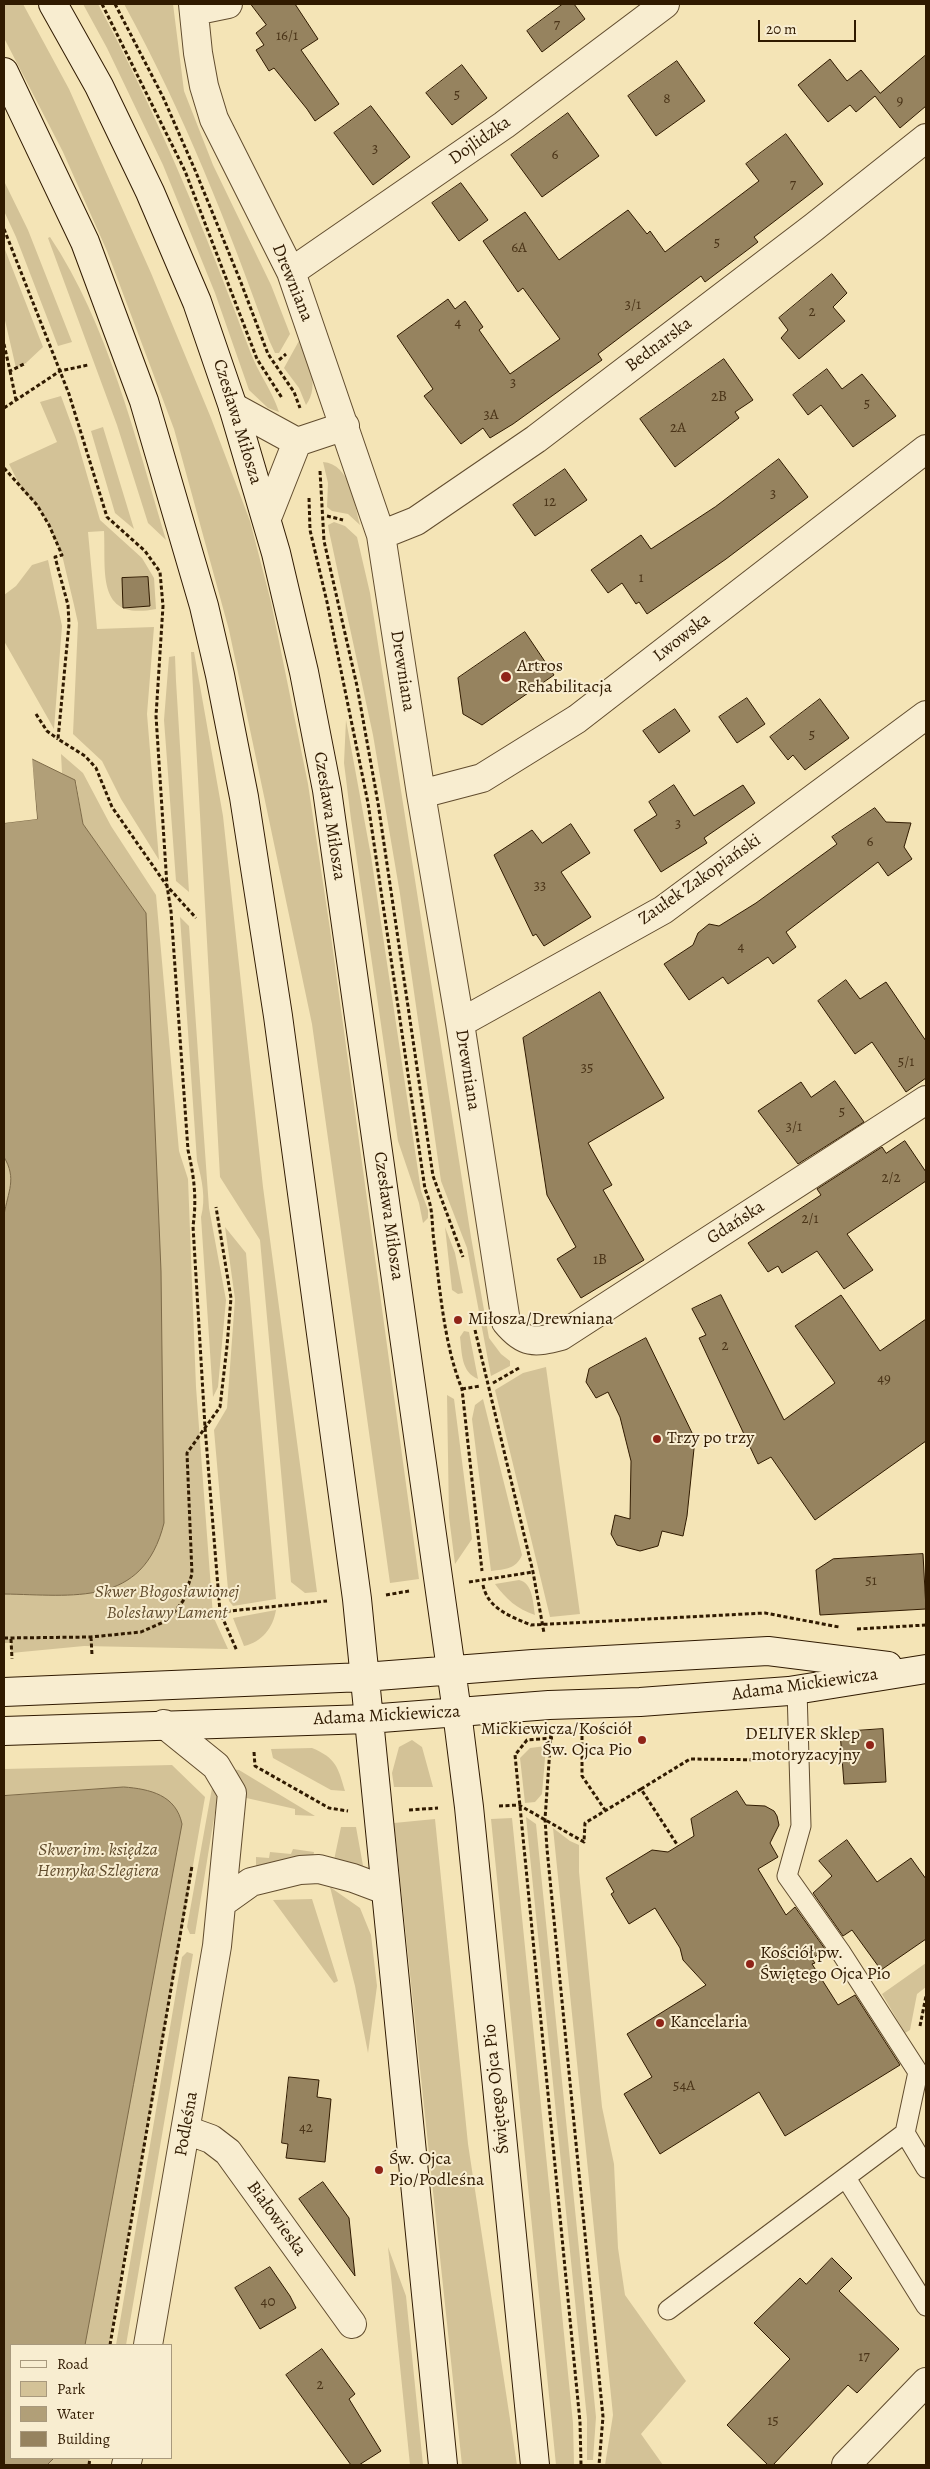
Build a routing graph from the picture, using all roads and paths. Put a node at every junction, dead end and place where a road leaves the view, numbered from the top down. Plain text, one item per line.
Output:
1 (53, 4) edge
2 (102, 4) edge
3 (115, 4) edge
4 (228, 4) edge
5 (665, 4) edge
6 (194, 7) edge
7 (4, 72) edge
8 (926, 138) edge
9 (4, 229) edge
10 (291, 272) junction
11 (4, 344) edge
12 (26, 363) dead end
13 (88, 365) dead end
14 (269, 368) dead end
15 (60, 371) junction
16 (265, 371) junction
17 (10, 372) junction
18 (16, 400) junction
19 (285, 406) dead end
20 (233, 407) junction
21 (4, 408) edge
22 (301, 411) dead end
23 (345, 426) junction
24 (297, 442) junction
25 (926, 449) edge
26 (318, 462) dead end
27 (4, 468) edge
28 (309, 496) dead end
29 (309, 515) junction
30 (314, 515) dead end
31 (267, 518) junction
32 (381, 535) junction
33 (36, 714) dead end
34 (926, 715) edge
35 (58, 738) junction
36 (421, 794) junction
37 (167, 886) junction
38 (196, 918) dead end
39 (460, 1023) junction
40 (926, 1100) edge
41 (216, 1207) dead end
42 (464, 1262) dead end
43 (474, 1322) dead end
44 (543, 1341) joint
45 (480, 1386) dead end
46 (462, 1389) junction
47 (205, 1427) junction
48 (482, 1572) dead end
49 (533, 1572) junction
50 (483, 1584) dead end
51 (438, 1587) junction
52 (357, 1599) junction
53 (220, 1612) junction
54 (531, 1625) dead end
55 (91, 1637) junction
56 (4, 1638) edge
57 (10, 1639) junction
58 (545, 1642) dead end
59 (92, 1655) dead end
60 (12, 1659) dead end
61 (241, 1659) dead end
62 (922, 1669) edge
63 (450, 1670) junction
64 (364, 1677) junction
65 (797, 1690) junction
66 (4, 1692) edge
67 (457, 1712) junction
68 (368, 1719) junction
69 (164, 1724) junction
70 (4, 1731) edge
71 (551, 1731) dead end
72 (582, 1736) dead end
73 (538, 1740) dead end
74 (254, 1759) dead end
75 (800, 1760) junction
76 (641, 1789) junction
77 (519, 1804) junction
78 (495, 1806) dead end
79 (434, 1809) dead end
80 (402, 1810) dead end
81 (605, 1810) junction
82 (353, 1812) dead end
83 (545, 1819) junction
84 (678, 1846) dead end
85 (192, 1864) dead end
86 (385, 1890) junction
87 (223, 1902) junction
88 (926, 1996) edge
89 (918, 2032) dead end
90 (186, 2130) junction
91 (904, 2134) junction
92 (926, 2168) edge
93 (846, 2178) junction
94 (926, 2306) edge
95 (668, 2310) dead end
96 (352, 2324) dead end
97 (110, 2344) edge
98 (148, 2344) edge
99 (926, 2382) edge
100 (443, 2465) edge
101 (535, 2465) edge
102 (581, 2465) edge
103 (599, 2465) edge
104 (846, 2465) edge

1 - 20 street, Czesława Miłosza
2 - 16 path
3 - 22 path
4 - 6 street
5 - 10 street, Dojlidzka
6 - 10 street, Drewniana
7 - 52 street
8 - 32 street, Bednarska
9 - 15 path
10 - 23 street, Drewniana
11 - 17 path
12 - 17 path
13 - 15 path
14 - 16 path
15 - 18 path
15 - 37 path
16 - 19 path
17 - 18 path
18 - 21 path
20 - 24 street
20 - 31 street, Czesława Miłosza
23 - 24 street
23 - 32 street, Drewniana
24 - 31 street
25 - 36 street, Lwowska
26 - 42 path
27 - 35 path
28 - 29 path
29 - 30 path
29 - 46 path
31 - 51 street, Czesława Miłosza
32 - 36 street, Drewniana
33 - 35 path
34 - 39 street, Zaułek Zakopiański
35 - 37 path
36 - 39 street, Drewniana
37 - 38 path
37 - 47 path
39 - 44 street, Drewniana
40 - 44 street, Gdańska
41 - 47 path
43 - 49 path
45 - 46 path
46 - 48 path
47 - 53 path
47 - 55 path
49 - 51 path
49 - 58 path
50 - 54 path
51 - 52 path
51 - 63 street, Czesława Miłosza
52 - 53 path
52 - 64 street
53 - 61 path
55 - 57 path
55 - 59 path
56 - 57 path
57 - 60 path
62 - 63 street, Adama Mickiewicza
62 - 65 street, Adama Mickiewicza
63 - 64 street, Adama Mickiewicza
63 - 67 street, Świętego Ojca Pio
64 - 66 street, Adama Mickiewicza
64 - 68 street
65 - 67 street, Adama Mickiewicza
65 - 75 lane
67 - 68 street, Adama Mickiewicza
67 - 101 street, Świętego Ojca Pio
68 - 69 street, Adama Mickiewicza
68 - 86 street
69 - 70 street, Adama Mickiewicza
69 - 87 street, Podleśna
71 - 83 path
72 - 81 path
73 - 77 path
74 - 82 path
75 - 76 path
75 - 91 lane
76 - 81 path
76 - 84 path
77 - 78 path
77 - 83 path
77 - 102 path
79 - 80 path
81 - 83 path
83 - 103 path
85 - 97 path
86 - 87 street
86 - 100 street
87 - 90 street, Podleśna
88 - 89 path
90 - 96 street, Białowieska
90 - 98 street, Podleśna
91 - 92 lane
91 - 93 lane
93 - 94 lane
93 - 95 lane
99 - 104 street

